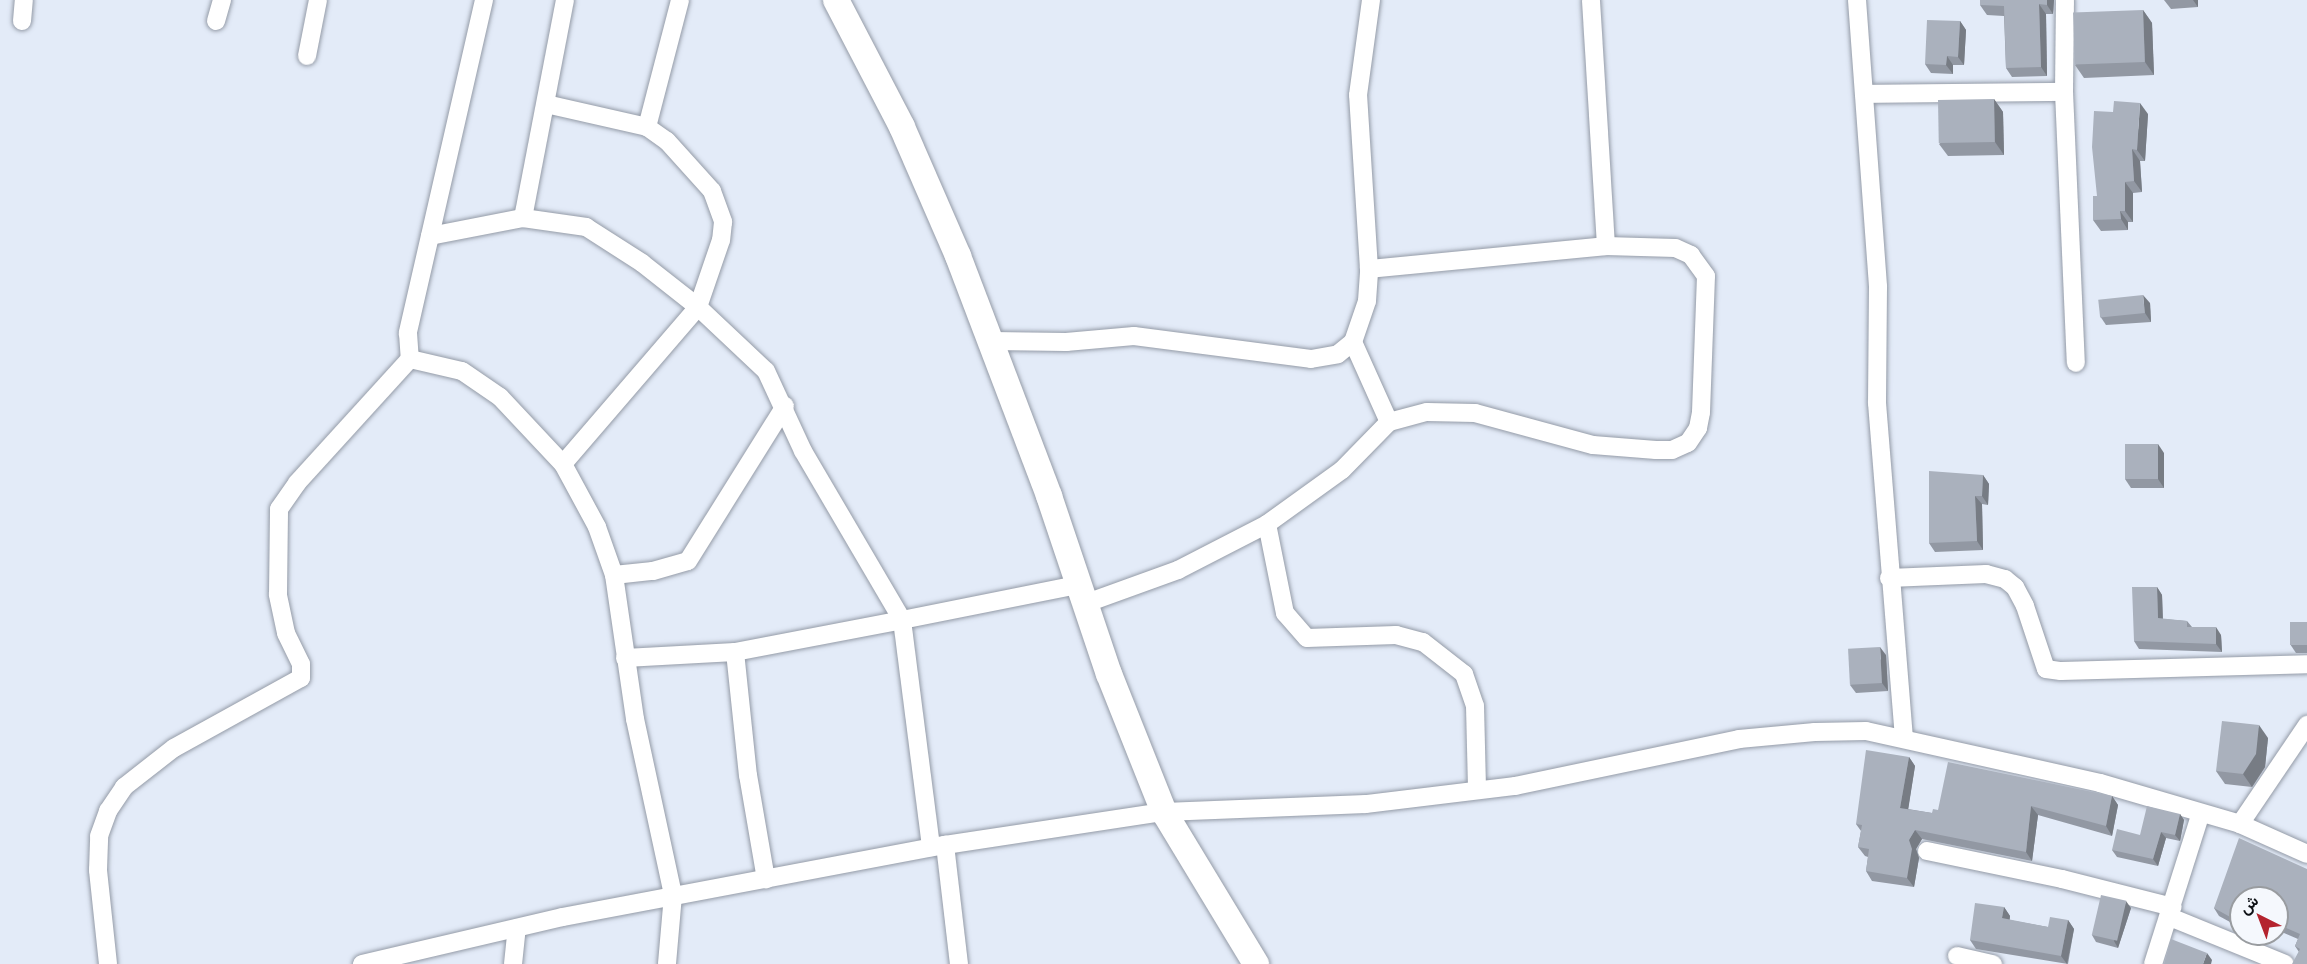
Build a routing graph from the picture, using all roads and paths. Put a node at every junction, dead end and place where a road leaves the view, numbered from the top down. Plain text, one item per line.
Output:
1 (24, 0) edge
2 (222, 0) edge
3 (318, 0) edge
4 (484, 0) edge
5 (565, 0) edge
6 (680, 0) edge
7 (836, 0) edge
8 (1371, 0) edge
9 (1591, 0) edge
10 (1857, 0) edge
11 (2065, 0) edge
12 (22, 21) dead end
13 (216, 21) dead end
14 (307, 56) dead end
15 (2064, 92) junction
16 (1864, 94) junction
17 (546, 104) junction
18 (647, 127) junction
19 (523, 218) junction
20 (430, 236) junction
21 (1606, 246) junction
22 (1369, 269) junction
23 (698, 307) junction
24 (992, 341) junction
25 (1353, 342) junction
26 (410, 359) junction
27 (2076, 363) dead end
28 (784, 406) junction
29 (1389, 422) junction
30 (563, 464) junction
31 (1267, 524) junction
32 (614, 575) junction
33 (1889, 578) junction
34 (1080, 594) junction
35 (902, 620) junction
36 (735, 652) junction
37 (625, 658) junction
38 (2307, 664) edge
39 (2307, 725) edge
40 (1904, 738) junction
41 (1477, 790) junction
42 (1164, 812) junction
43 (2201, 813) junction
44 (2240, 824) junction
45 (938, 846) junction
46 (1927, 851) dead end
47 (2307, 854) edge
48 (766, 879) junction
49 (673, 895) junction
50 (2172, 912) junction
51 (518, 928) junction
52 (1957, 956) dead end
53 (2273, 962) edge
54 (108, 964) edge
55 (362, 964) edge
56 (513, 964) edge
57 (667, 964) edge
58 (959, 964) edge
59 (1256, 964) edge
60 (1993, 964) edge
61 (2153, 964) edge

1 - 12 street
2 - 13 street
3 - 14 street
4 - 20 street
5 - 17 street
6 - 18 street
7 - 24 street
8 - 22 street
9 - 21 street
10 - 16 street
11 - 15 street
15 - 16 street
15 - 27 street
16 - 33 street
17 - 18 street
17 - 19 street
18 - 23 street
19 - 20 street
19 - 23 street
20 - 26 street
21 - 22 street
21 - 29 street
22 - 25 street
23 - 28 street
23 - 30 street
24 - 25 street
24 - 34 street
25 - 29 street
26 - 30 street
26 - 54 street
28 - 32 street
28 - 35 street
29 - 31 street
30 - 32 street
31 - 34 street
31 - 41 street
32 - 37 street
33 - 38 street
33 - 40 street
34 - 35 street
34 - 42 street
35 - 36 street
35 - 45 street
36 - 37 street
36 - 48 street
37 - 49 street
39 - 44 street
40 - 41 street
40 - 43 street
41 - 42 street
42 - 45 street
42 - 59 street
43 - 44 street
43 - 50 street
44 - 47 street
45 - 48 street
45 - 58 street
46 - 50 street
48 - 49 street
49 - 51 street
49 - 57 street
50 - 53 street
50 - 61 street
51 - 55 street
51 - 56 street
52 - 60 street

